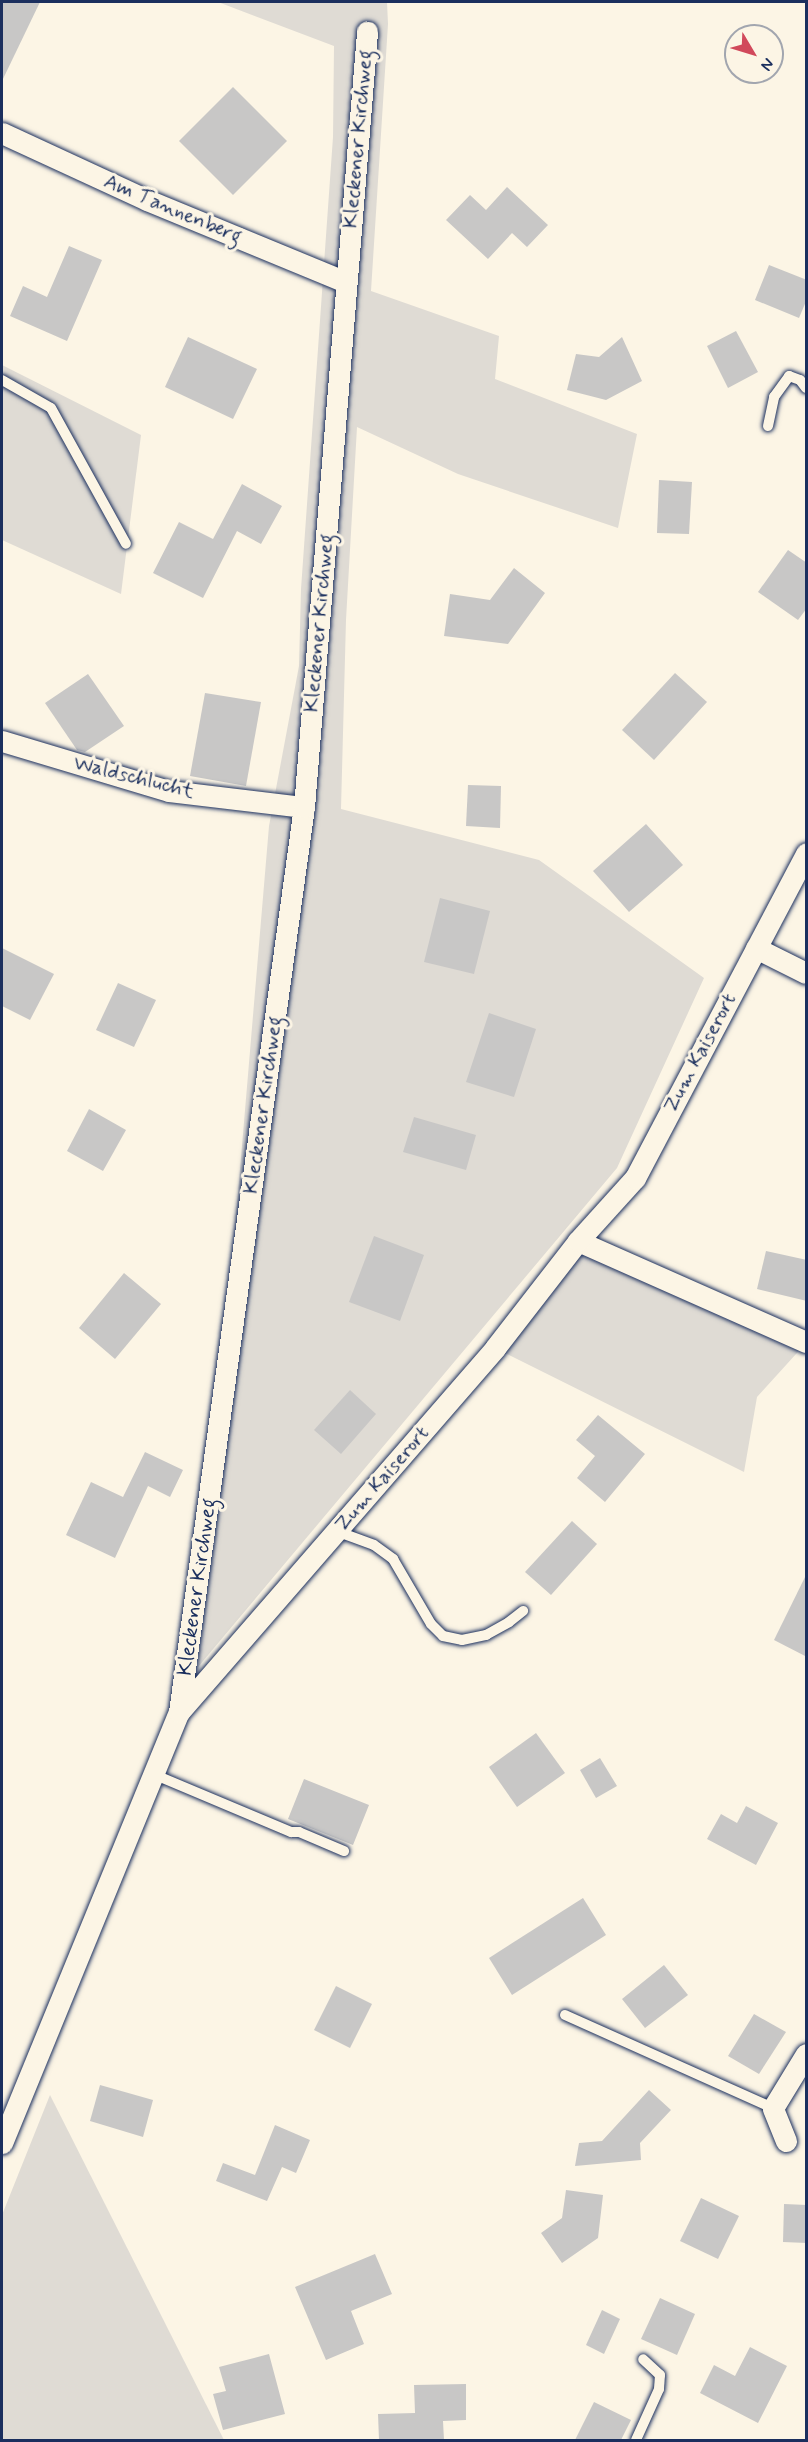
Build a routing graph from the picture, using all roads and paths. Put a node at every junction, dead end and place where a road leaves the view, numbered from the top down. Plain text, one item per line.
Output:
1 (367, 32) dead end
2 (2, 133) edge
3 (346, 282) junction
4 (2, 380) edge
5 (807, 388) edge
6 (768, 426) dead end
7 (126, 544) dead end
8 (2, 741) edge
9 (304, 807) junction
10 (807, 853) edge
11 (756, 948) junction
12 (807, 973) edge
13 (578, 1241) junction
14 (807, 1342) edge
15 (336, 1531) junction
16 (523, 1611) dead end
17 (179, 1712) junction
18 (153, 1774) junction
19 (344, 1851) dead end
20 (566, 2015) dead end
21 (807, 2054) edge
22 (773, 2108) junction
23 (4, 2130) edge
24 (786, 2141) dead end
25 (643, 2359) dead end
26 (636, 2440) edge

1 - 3 street, Kleckener Kirchweg
2 - 3 street, Am Tannenberg
3 - 9 street, Kleckener Kirchweg
4 - 7 lane
5 - 6 lane
8 - 9 street, Waldschlucht
9 - 17 street, Kleckener Kirchweg
10 - 11 street, Zum Kaiserort
11 - 12 street
11 - 13 street, Zum Kaiserort
13 - 14 street
13 - 15 street, Zum Kaiserort
15 - 16 lane
15 - 17 street, Zum Kaiserort
17 - 18 street, Kleckener Kirchweg
18 - 19 lane
18 - 23 street, Kleckener Kirchweg
20 - 22 lane
21 - 22 street
22 - 24 street
25 - 26 lane

